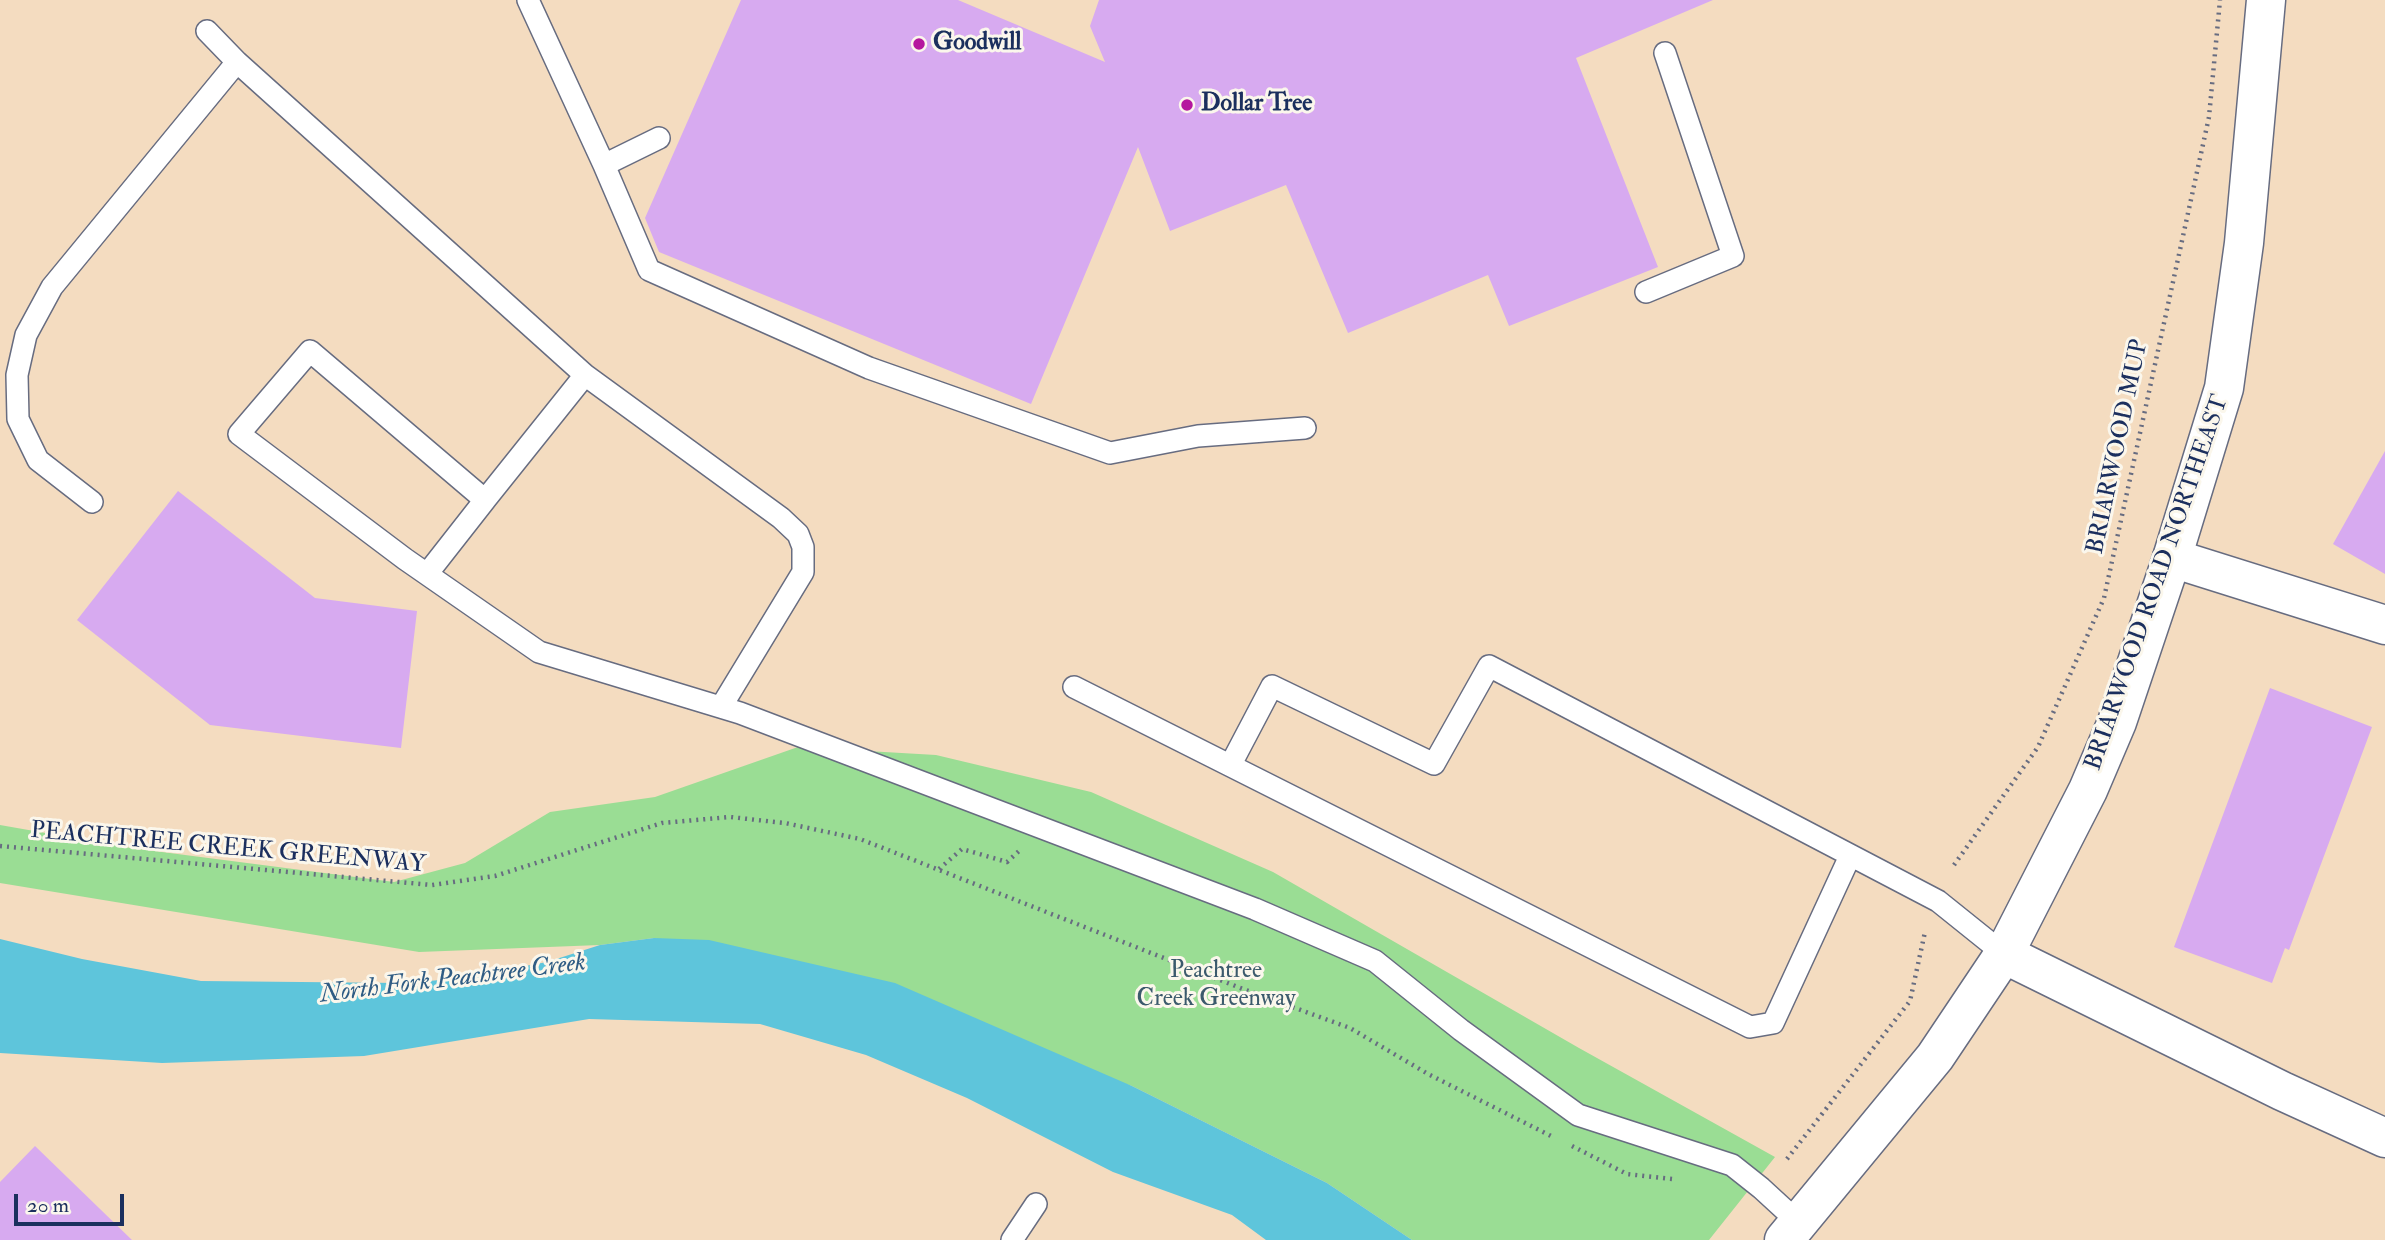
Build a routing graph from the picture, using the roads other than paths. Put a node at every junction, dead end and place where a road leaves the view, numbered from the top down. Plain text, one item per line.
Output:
1 (528, 0) edge
2 (2266, 0) edge
3 (207, 31) dead end
4 (1665, 53) dead end
5 (237, 62) junction
6 (659, 138) dead end
7 (604, 165) junction
8 (1646, 292) dead end
9 (584, 375) junction
10 (1305, 428) dead end
11 (485, 500) junction
12 (92, 502) dead end
13 (2172, 558) junction
14 (427, 574) junction
15 (2385, 625) edge
16 (1074, 687) dead end
17 (720, 707) junction
18 (1231, 764) junction
19 (1850, 856) junction
20 (2004, 954) junction
21 (2385, 1138) edge
22 (1036, 1204) dead end
23 (1791, 1231) edge
24 (1012, 1240) edge

1 - 7 lane
2 - 13 street, BRIARWOOD ROAD NORTHEAST
3 - 5 lane
4 - 8 lane
5 - 9 lane
5 - 12 lane
6 - 7 lane
7 - 10 lane
9 - 11 lane
9 - 17 lane
11 - 14 lane
11 - 14 lane
13 - 15 street
13 - 20 street, BRIARWOOD ROAD NORTHEAST
14 - 17 lane
16 - 18 lane
17 - 23 lane
18 - 19 lane
18 - 19 lane
19 - 20 lane
20 - 21 street
20 - 23 street, BRIARWOOD ROAD NORTHEAST
22 - 24 lane

